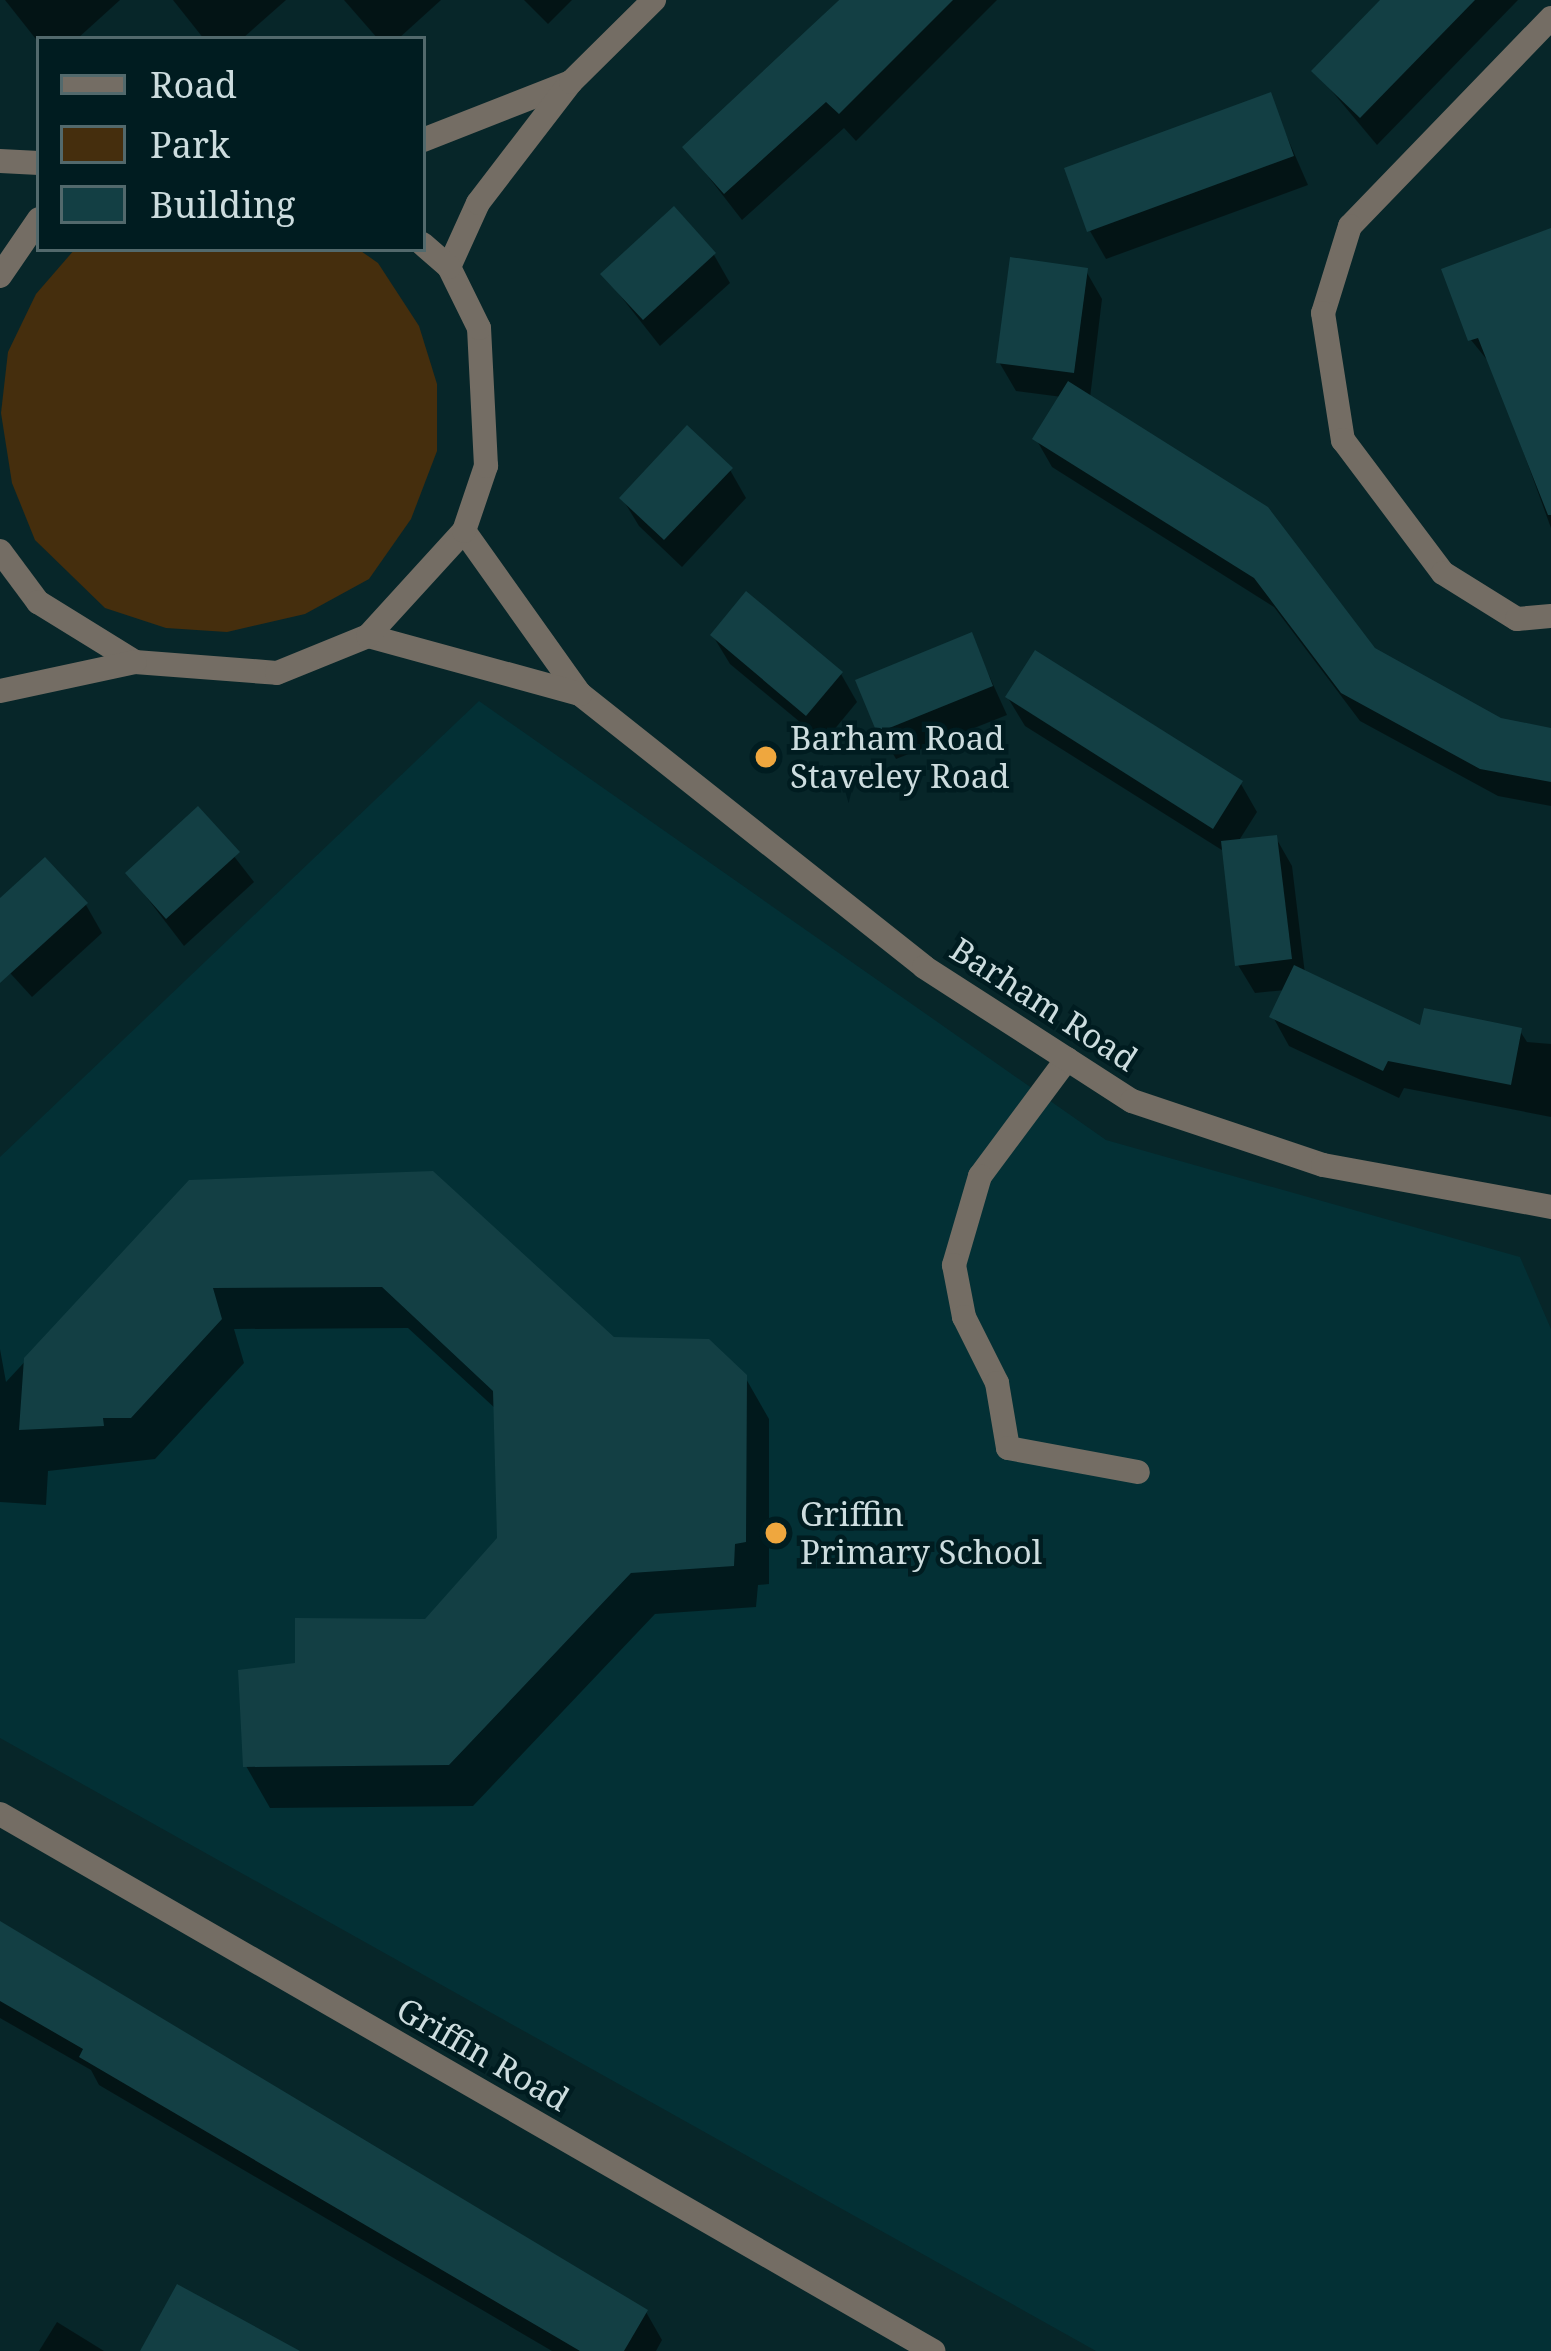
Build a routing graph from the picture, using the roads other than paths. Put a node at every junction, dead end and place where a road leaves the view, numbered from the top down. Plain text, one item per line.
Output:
1 (655, 0) edge
2 (1551, 19) edge
3 (571, 82) junction
4 (426, 139) edge
5 (0, 161) edge
6 (36, 163) edge
7 (36, 223) edge
8 (426, 247) edge
9 (449, 267) junction
10 (0, 276) edge
11 (464, 531) junction
12 (0, 550) edge
13 (1551, 616) edge
14 (368, 636) junction
15 (135, 662) junction
16 (0, 692) edge
17 (580, 694) junction
18 (1067, 1059) junction
19 (1551, 1207) edge
20 (1138, 1472) dead end
21 (0, 1814) edge
22 (933, 2351) edge

1 - 3 street
2 - 13 street
3 - 4 street
3 - 9 street
5 - 6 street
7 - 10 street
8 - 9 street
9 - 11 street
11 - 14 street
11 - 17 street, Barham Road
12 - 15 street
14 - 15 street
14 - 17 street, Barham Road
15 - 16 street
17 - 18 street, Barham Road
18 - 19 street, Barham Road
18 - 20 street
21 - 22 street, Griffin Road

